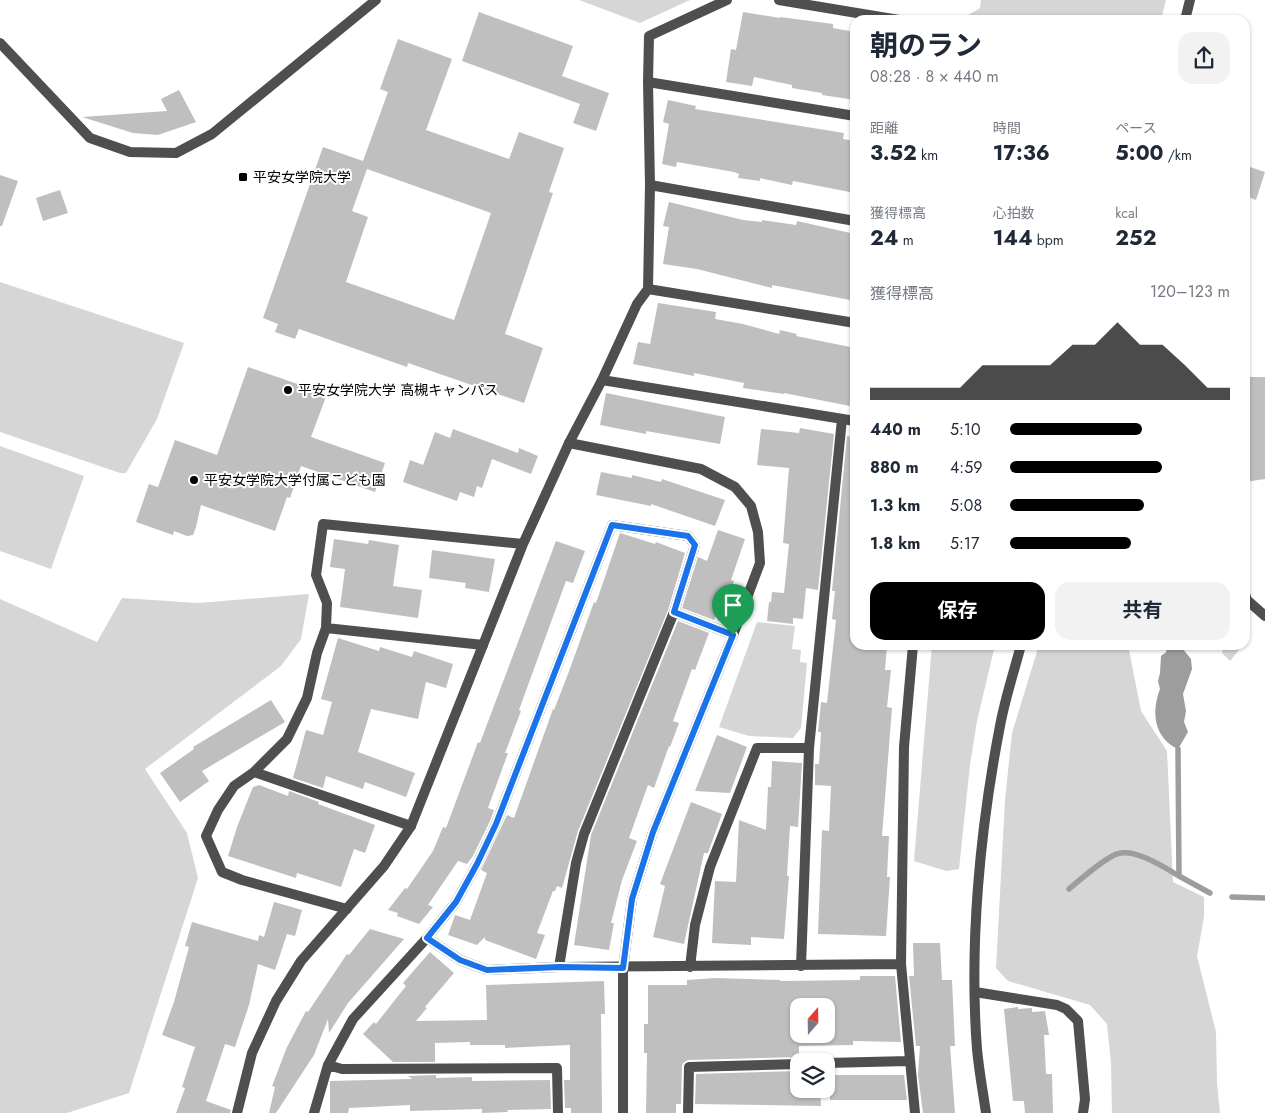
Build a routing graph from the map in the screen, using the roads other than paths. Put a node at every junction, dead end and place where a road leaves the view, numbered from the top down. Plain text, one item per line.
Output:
1 (376, 0) edge
2 (727, 0) edge
3 (779, 0) edge
4 (1190, 0) edge
5 (869, 15) edge
6 (1186, 15) edge
7 (0, 43) edge
8 (648, 82) junction
9 (850, 115) edge
10 (650, 185) junction
11 (850, 220) edge
12 (648, 289) junction
13 (850, 322) edge
14 (602, 380) junction
15 (842, 419) junction
16 (850, 420) edge
17 (569, 443) junction
18 (523, 544) junction
19 (1250, 603) edge
20 (674, 612) junction
21 (1265, 616) edge
22 (326, 628) junction
23 (733, 635) junction
24 (483, 645) junction
25 (913, 650) edge
26 (1020, 650) edge
27 (809, 748) junction
28 (254, 772) junction
29 (411, 826) junction
30 (347, 909) junction
31 (427, 938) junction
32 (901, 964) junction
33 (690, 966) junction
34 (801, 966) junction
35 (559, 967) junction
36 (623, 968) junction
37 (975, 992) junction
38 (909, 1061) junction
39 (835, 1063) edge
40 (328, 1064) junction
41 (790, 1064) edge
42 (236, 1113) edge
43 (314, 1113) edge
44 (558, 1113) edge
45 (623, 1113) edge
46 (688, 1113) edge
47 (915, 1113) edge
48 (986, 1113) edge
49 (1083, 1113) edge

1 - 7 street
2 - 8 street
3 - 5 street
4 - 6 street
8 - 9 street
8 - 10 street
10 - 11 street
10 - 12 street
12 - 13 street
12 - 14 street
14 - 15 street
14 - 17 street
15 - 16 street
15 - 27 street
17 - 18 street
17 - 23 street
18 - 22 street
18 - 24 street
19 - 21 street
20 - 23 street
20 - 31 street
20 - 35 street
22 - 24 street
22 - 28 street
23 - 36 street
24 - 29 street
25 - 32 street
26 - 37 street
27 - 33 street
27 - 34 street
28 - 29 street
28 - 30 street
29 - 30 street
30 - 42 street
31 - 35 street
31 - 40 street
32 - 34 street
32 - 38 street
33 - 34 street
33 - 36 street
35 - 36 street
36 - 45 street
37 - 48 street
37 - 49 street
38 - 39 street
38 - 47 street
40 - 43 street
40 - 44 street
41 - 46 street

